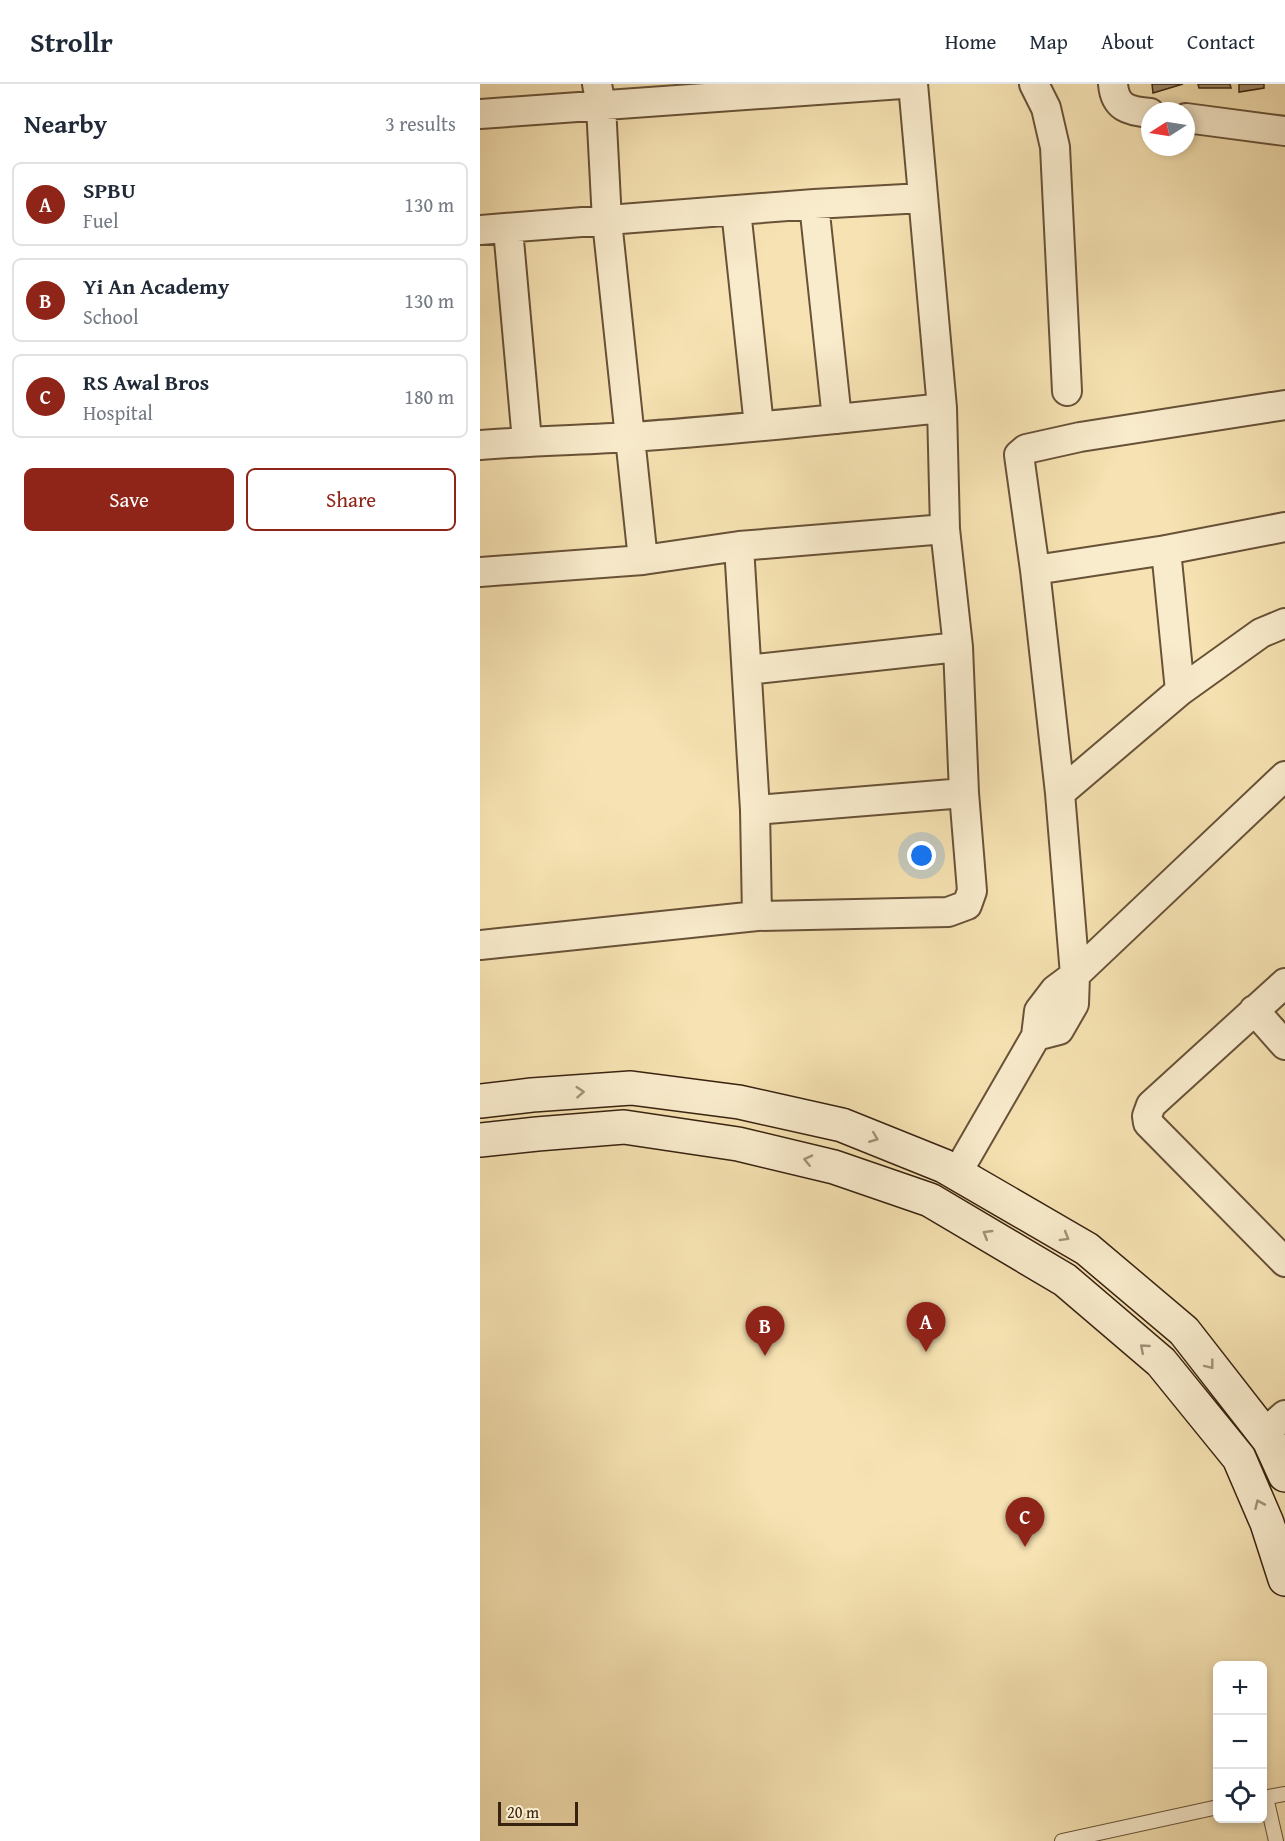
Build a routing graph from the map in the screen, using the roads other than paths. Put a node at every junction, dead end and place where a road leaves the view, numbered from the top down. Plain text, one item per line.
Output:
1 (902, 84) edge
2 (914, 84) edge
3 (1034, 84) edge
4 (1113, 84) edge
5 (599, 95) edge
6 (1141, 112) edge
7 (480, 114) edge
8 (1195, 119) edge
9 (1285, 131) edge
10 (923, 198) junction
11 (814, 204) junction
12 (736, 210) junction
13 (607, 221) junction
14 (508, 229) junction
15 (480, 230) edge
16 (1067, 391) dead end
17 (1285, 405) edge
18 (942, 408) junction
19 (837, 419) junction
20 (759, 426) junction
21 (629, 437) junction
22 (527, 441) junction
23 (480, 445) edge
24 (1285, 527) edge
25 (945, 529) junction
26 (738, 546) junction
27 (1166, 550) junction
28 (643, 560) junction
29 (1035, 570) junction
30 (480, 573) edge
31 (1285, 623) edge
32 (958, 647) junction
33 (747, 670) junction
34 (1180, 692) junction
35 (1285, 776) edge
36 (964, 793) junction
37 (1060, 793) junction
38 (755, 810) junction
39 (757, 916) junction
40 (480, 945) edge
41 (1075, 975) junction
42 (1285, 983) edge
43 (1254, 1010) junction
44 (1285, 1045) edge
45 (532, 1095) junction
46 (480, 1101) edge
47 (537, 1134) junction
48 (480, 1140) edge
49 (957, 1173) junction
50 (1285, 1262) edge
51 (1274, 1424) edge
52 (1285, 1475) edge
53 (1285, 1579) edge
54 (1285, 1794) edge
55 (1267, 1797) edge
56 (1267, 1808) edge
57 (1213, 1809) edge
58 (1062, 1841) edge
59 (1276, 1841) edge

1 - 5 street
2 - 10 street
3 - 16 street
4 - 6 street
5 - 7 street
5 - 13 street
8 - 9 street
10 - 11 street
10 - 18 street
11 - 12 street
11 - 19 street
12 - 13 street
12 - 20 street
13 - 14 street
13 - 21 street
14 - 15 street
14 - 22 street
17 - 29 street
18 - 19 street
18 - 25 street
19 - 20 street
20 - 21 street
21 - 22 street
21 - 28 street
22 - 23 street
24 - 27 street
25 - 26 street
25 - 32 street
26 - 28 street
26 - 33 street
27 - 29 street
27 - 34 street
28 - 30 street
29 - 37 street
31 - 34 street
32 - 33 street
32 - 36 street
33 - 38 street
34 - 37 street
35 - 41 street
36 - 38 street
36 - 39 street
37 - 41 street
38 - 39 street
39 - 40 street
41 - 49 street
42 - 43 street
43 - 44 street
43 - 50 street
45 - 46 main road
45 - 47 main road
45 -> 49 main road
47 - 48 main road
53 -> 47 main road
49 -> 51 main road
51 - 52 main road
54 - 55 lane
56 - 59 lane
57 - 58 lane

